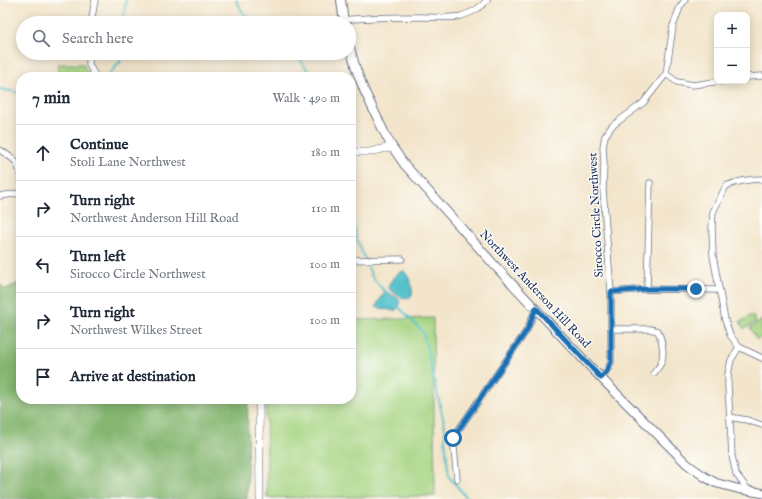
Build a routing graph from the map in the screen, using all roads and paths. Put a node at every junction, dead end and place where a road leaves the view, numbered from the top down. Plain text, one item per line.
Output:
1 (95, 0) edge
2 (341, 0) edge
3 (487, 0) edge
4 (685, 0) edge
5 (92, 16) edge
6 (343, 16) edge
7 (356, 20) edge
8 (89, 60) edge
9 (354, 60) edge
10 (93, 72) edge
11 (666, 74) junction
12 (762, 76) edge
13 (750, 77) edge
14 (714, 82) edge
15 (393, 149) junction
16 (0, 150) edge
17 (356, 152) edge
18 (16, 161) edge
19 (762, 178) edge
20 (650, 183) dead end
21 (16, 194) edge
22 (0, 196) edge
23 (402, 259) dead end
24 (356, 260) edge
25 (647, 289) junction
26 (719, 290) junction
27 (611, 292) junction
28 (536, 308) junction
29 (611, 329) junction
30 (739, 347) junction
31 (762, 358) edge
32 (654, 373) dead end
33 (601, 378) junction
34 (259, 404) edge
35 (730, 417) junction
36 (762, 426) edge
37 (457, 479) dead end
38 (749, 491) junction
39 (762, 493) edge
40 (260, 499) edge

1 - 5 street
2 - 6 main road
3 - 7 street
4 - 11 street
8 - 10 street
9 - 15 main road, Northwest Anderson Hill Road
11 - 14 street
11 - 27 street, Sirocco Circle Northwest
12 - 13 street
15 - 17 street
15 - 28 main road, Northwest Anderson Hill Road
16 - 18 street
19 - 26 street
20 - 25 street
21 - 22 street
23 - 24 street
25 - 26 street
25 - 27 street
26 - 30 street
27 - 29 street, Sirocco Circle Northwest
28 - 33 main road, Northwest Anderson Hill Road
28 - 37 street
29 - 32 street
29 - 33 street, Sirocco Circle Northwest
30 - 31 street
30 - 35 street
33 - 38 main road, Northwest Anderson Hill Road
34 - 40 street
35 - 36 street
35 - 38 street
38 - 39 main road, Northwest Anderson Hill Road

